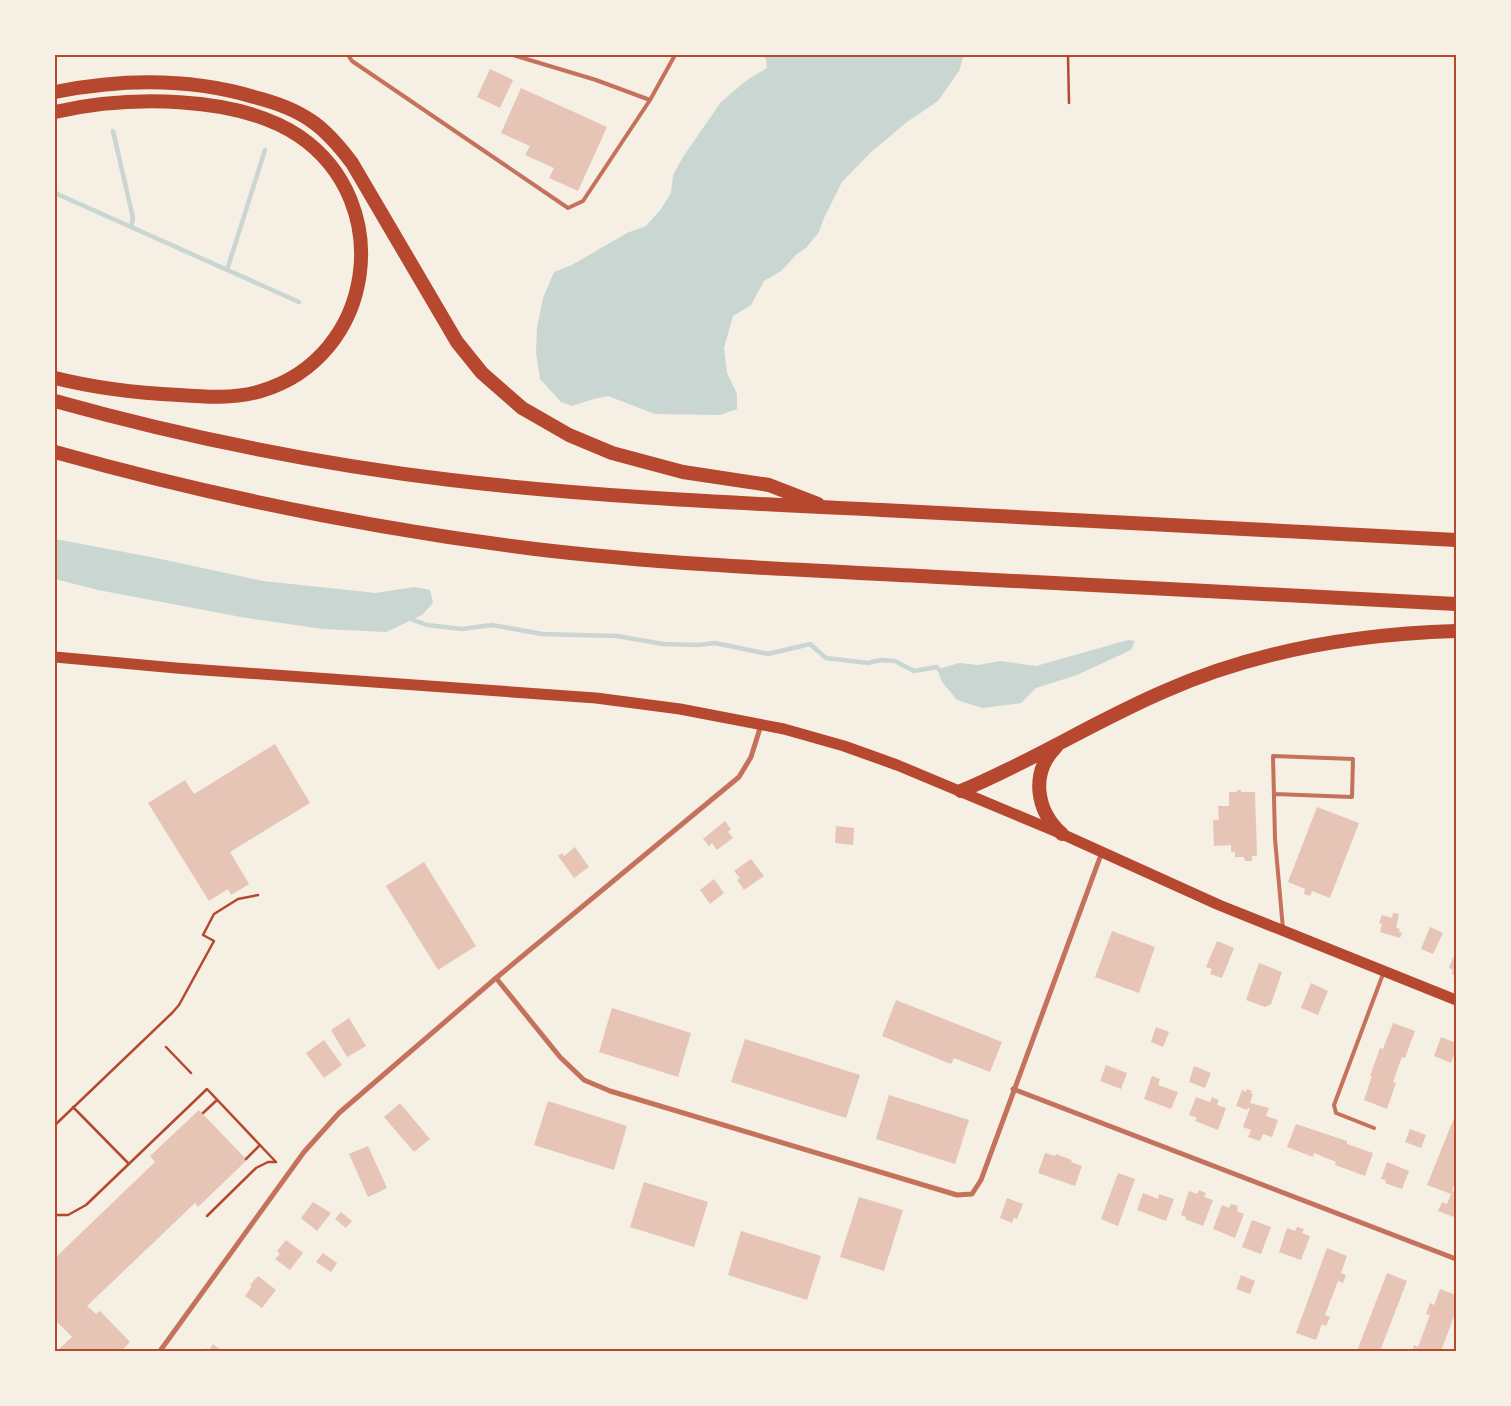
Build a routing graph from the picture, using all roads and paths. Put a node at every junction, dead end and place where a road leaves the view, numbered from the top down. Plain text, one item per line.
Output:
1 (348, 55) edge
2 (513, 55) edge
3 (675, 55) edge
4 (1068, 55) edge
5 (55, 92) edge
6 (650, 100) junction
7 (1069, 103) dead end
8 (55, 112) edge
9 (55, 378) edge
10 (55, 401) edge
11 (55, 452) edge
12 (826, 507) junction
13 (1456, 540) edge
14 (1456, 604) edge
15 (1456, 631) edge
16 (55, 657) edge
17 (762, 725) junction
18 (1060, 743) junction
19 (961, 791) junction
20 (1275, 794) junction
21 (1062, 834) junction
22 (1102, 852) junction
23 (258, 895) dead end
24 (1283, 931) junction
25 (1384, 972) junction
26 (496, 978) junction
27 (1456, 1000) edge
28 (166, 1047) dead end
29 (191, 1074) dead end
30 (1014, 1089) junction
31 (217, 1100) junction
32 (73, 1107) junction
33 (203, 1113) dead end
34 (55, 1124) edge
35 (1374, 1128) dead end
36 (260, 1145) junction
37 (246, 1159) dead end
38 (129, 1164) junction
39 (55, 1215) edge
40 (207, 1216) dead end
41 (1456, 1259) edge
42 (160, 1351) edge

1 - 6 lane
2 - 6 lane
3 - 6 lane
4 - 7 path
5 - 12 highway
8 - 9 highway
10 - 12 highway
11 - 14 highway
12 - 13 highway
15 - 18 highway
16 - 17 main road
17 - 19 main road
17 - 26 street
18 - 19 highway
18 - 21 highway
19 - 21 main road
20 - 20 lane
20 - 24 lane
21 - 22 main road
22 - 24 main road
22 - 30 street
23 - 32 path
24 - 25 main road
25 - 27 main road
25 - 35 lane
26 - 30 street
26 - 42 street
28 - 29 path
30 - 41 street
31 - 33 path
31 - 36 path
31 - 38 path
32 - 34 path
32 - 38 path
36 - 37 path
36 - 40 path
38 - 39 path

